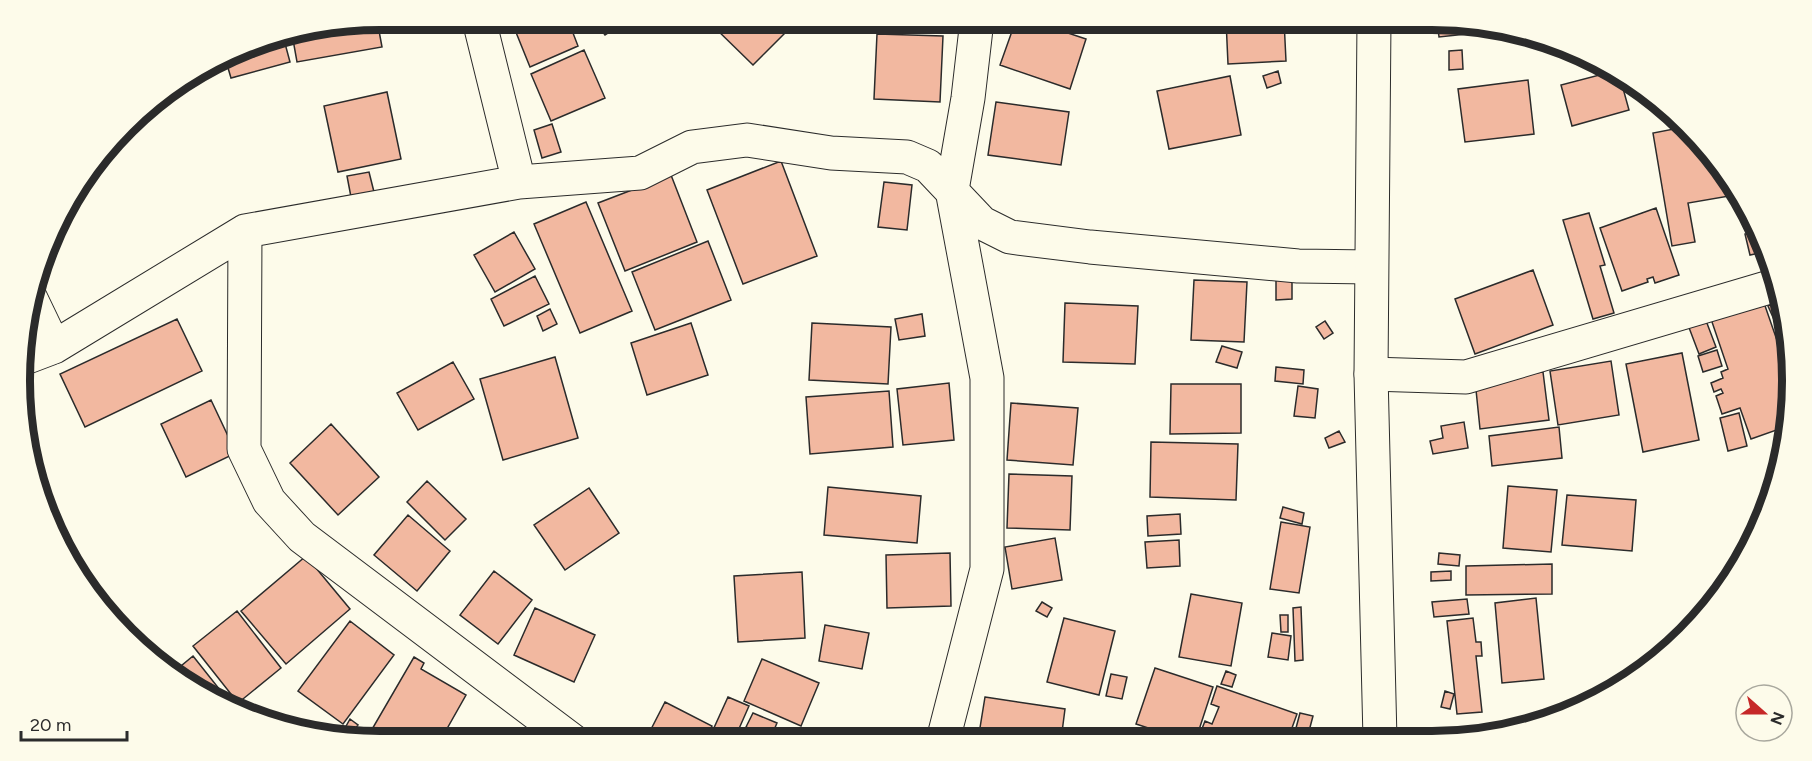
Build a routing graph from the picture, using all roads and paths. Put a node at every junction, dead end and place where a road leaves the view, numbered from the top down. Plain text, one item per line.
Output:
1 (481, 30) edge
2 (976, 30) edge
3 (1374, 30) edge
4 (519, 182) junction
5 (952, 190) junction
6 (245, 231) junction
7 (1371, 267) junction
8 (1769, 287) edge
9 (35, 325) edge
10 (39, 353) edge
11 (1371, 374) junction
12 (560, 731) edge
13 (945, 731) edge
14 (1380, 731) edge

1 - 4 street
2 - 5 street
3 - 7 street
4 - 5 street
4 - 6 street
5 - 7 street
5 - 13 street
6 - 10 street
6 - 12 street
7 - 11 street
8 - 11 street
9 - 10 street
11 - 14 street

